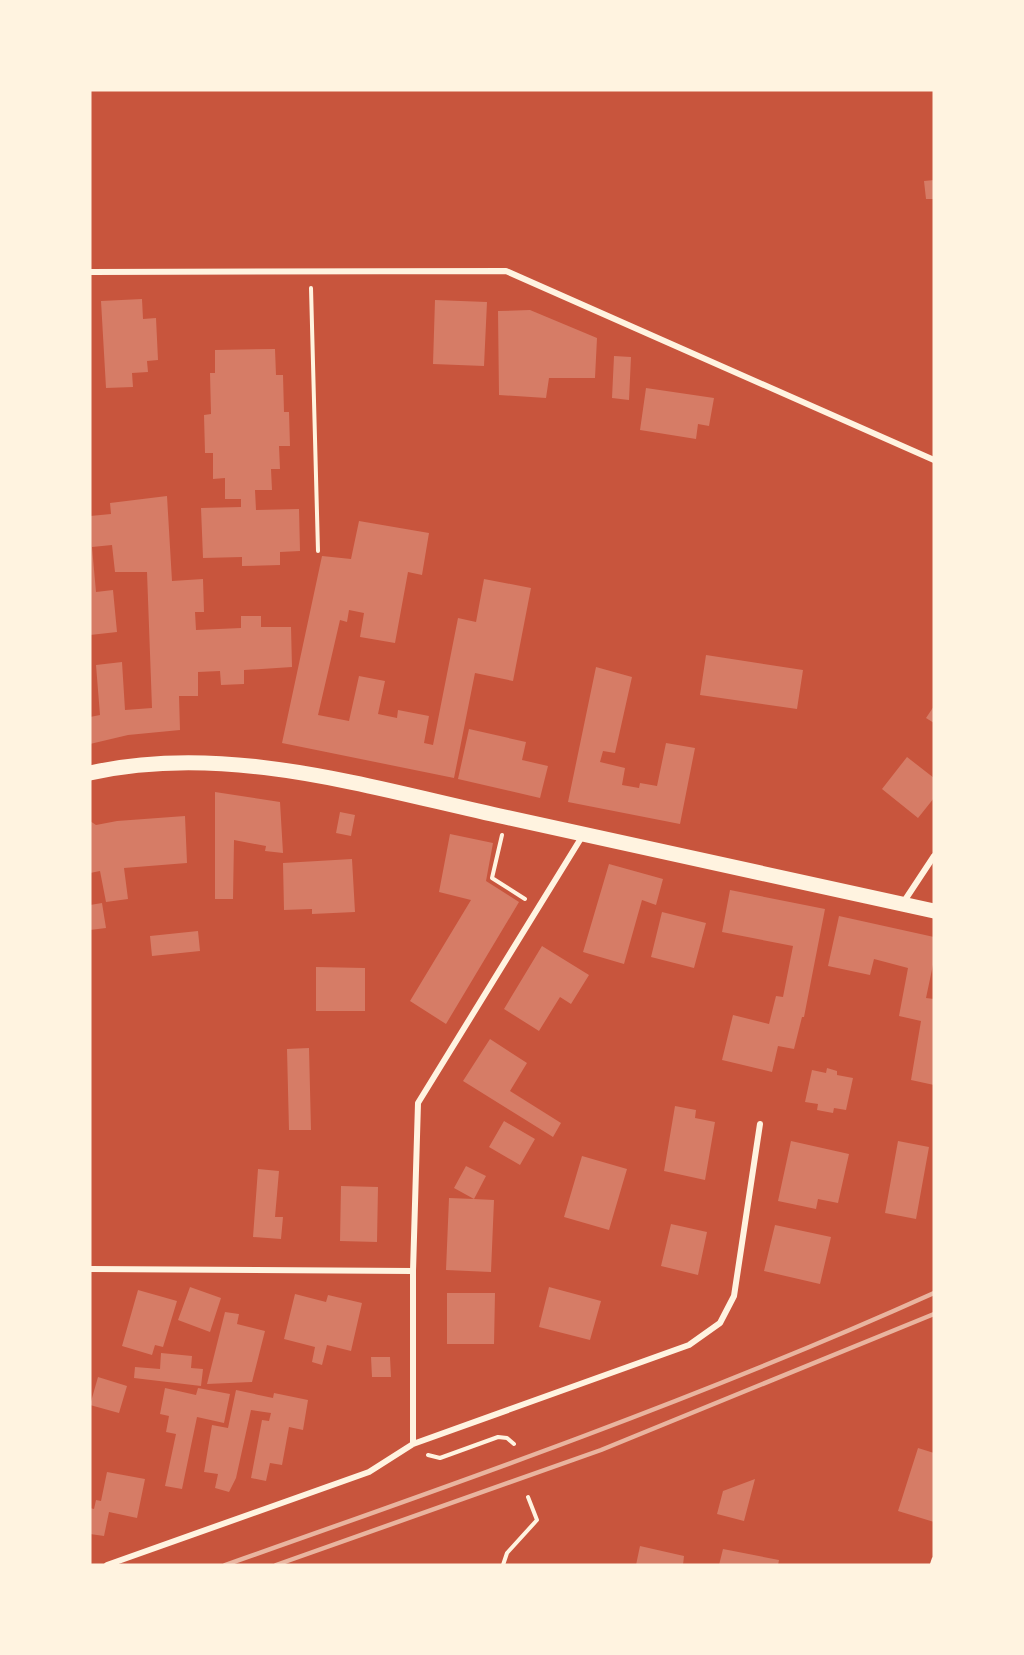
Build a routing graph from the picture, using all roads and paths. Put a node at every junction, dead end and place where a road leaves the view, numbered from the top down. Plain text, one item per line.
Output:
1 (310, 271) junction
2 (90, 272) edge
3 (934, 460) edge
4 (318, 551) dead end
5 (90, 773) edge
6 (506, 817) junction
7 (584, 832) junction
8 (934, 856) edge
9 (903, 904) junction
10 (539, 908) junction
11 (934, 911) edge
12 (760, 1124) dead end
13 (90, 1269) edge
14 (413, 1271) junction
15 (414, 1444) junction
16 (514, 1444) dead end
17 (528, 1497) dead end
18 (934, 1559) edge
19 (106, 1565) edge
20 (503, 1565) edge
21 (932, 1565) edge

1 - 2 street
1 - 3 street
1 - 4 path
5 - 6 main road
6 - 7 main road
6 - 10 path
7 - 9 main road
7 - 10 street
8 - 9 street
9 - 11 main road
10 - 14 street
12 - 15 street
13 - 14 street
14 - 15 street
15 - 16 path
15 - 19 street
17 - 20 path
18 - 21 lane

